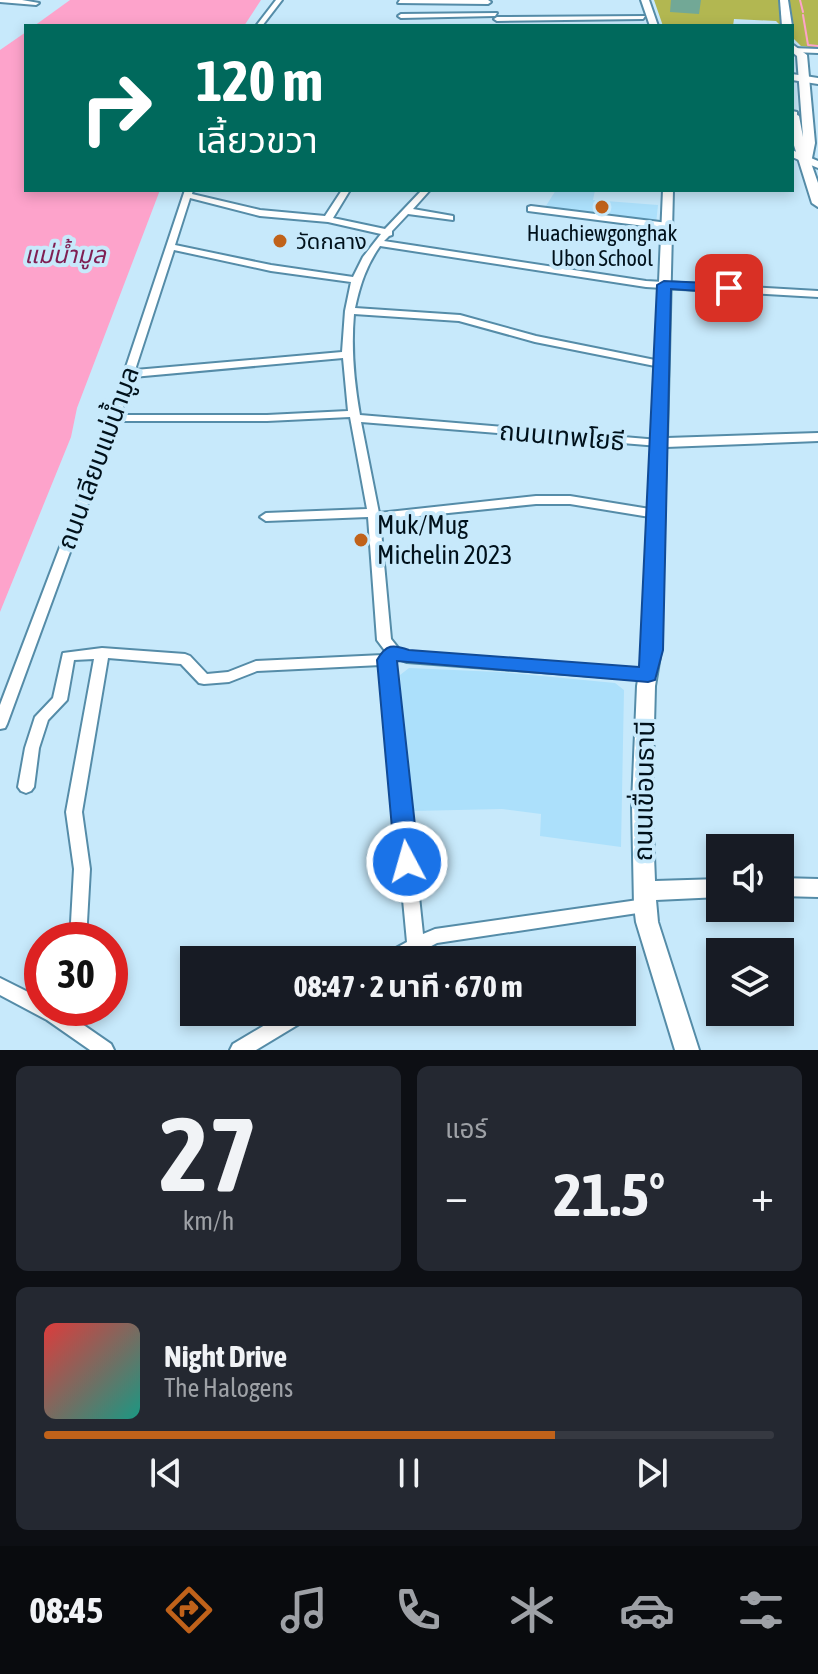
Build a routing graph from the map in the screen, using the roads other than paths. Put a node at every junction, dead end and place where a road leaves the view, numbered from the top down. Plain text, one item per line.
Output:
1 (0, 0) edge
2 (279, 0) edge
3 (637, 0) edge
4 (645, 0) edge
5 (784, 0) edge
6 (400, 1) edge
7 (488, 1) edge
8 (36, 3) dead end
9 (401, 16) junction
10 (497, 20) edge
11 (648, 21) edge
12 (261, 24) edge
13 (402, 24) edge
14 (787, 24) edge
15 (794, 50) edge
16 (794, 51) edge
17 (818, 51) edge
18 (798, 78) edge
19 (818, 80) edge
20 (796, 114) edge
21 (812, 162) edge
22 (188, 192) edge
23 (345, 192) edge
24 (424, 192) edge
25 (668, 192) edge
26 (818, 203) edge
27 (531, 209) dead end
28 (407, 211) junction
29 (450, 218) dead end
30 (328, 219) junction
31 (668, 226) junction
32 (389, 233) junction
33 (380, 243) junction
34 (172, 247) junction
35 (356, 280) junction
36 (664, 285) junction
37 (818, 294) edge
38 (350, 311) junction
39 (346, 355) junction
40 (660, 364) junction
41 (129, 374) junction
42 (355, 416) junction
43 (114, 418) junction
44 (818, 437) edge
45 (659, 443) junction
46 (656, 514) junction
47 (374, 515) junction
48 (266, 517) dead end
49 (102, 653) junction
50 (390, 656) junction
51 (648, 675) junction
52 (0, 724) edge
53 (26, 787) dead end
54 (794, 887) edge
55 (818, 888) edge
56 (706, 890) edge
57 (645, 898) junction
58 (79, 922) edge
59 (416, 944) junction
60 (413, 946) edge
61 (0, 986) edge
62 (24, 997) edge
63 (75, 1026) edge
64 (281, 1026) edge
65 (244, 1049) edge
66 (105, 1050) edge
67 (687, 1050) edge

1 - 8 street
2 - 12 street
3 - 11 street
4 - 11 street
5 - 14 main road
6 - 7 street
6 - 9 street
7 - 10 street
9 - 10 street
9 - 13 street
10 - 11 street
15 - 17 street
16 - 18 main road
18 - 19 street
18 - 20 main road
20 - 21 main road
21 - 26 main road
22 - 30 street
22 - 34 street, ถนน เลียบแม่น้ำมูล
23 - 30 street
24 - 28 street
25 - 31 street, ถนนเขื่อนธานี
27 - 31 street
28 - 29 street
28 - 32 street
30 - 32 street
31 - 36 street, ถนนเขื่อนธานี
32 - 33 street
33 - 35 street
33 - 36 street
34 - 35 street
34 - 41 street, ถนน เลียบแม่น้ำมูล
35 - 38 street
36 - 37 street
36 - 40 street, ถนนเขื่อนธานี
38 - 39 street
38 - 40 street
39 - 41 street
39 - 42 street
40 - 45 street, ถนนเขื่อนธานี
41 - 43 street, ถนน เลียบแม่น้ำมูล
42 - 43 street, ถนนเทพโยธี
42 - 45 street, ถนนเทพโยธี
42 - 47 street
43 - 52 street, ถนน เลียบแม่น้ำมูล
44 - 45 street, ถนนเทพโยธี
45 - 46 street, ถนนเขื่อนธานี
46 - 47 street
46 - 51 street, ถนนเขื่อนธานี
47 - 48 street
47 - 50 street
49 - 50 street
49 - 53 street
49 - 58 street
50 - 51 street
50 - 59 street
51 - 57 street, ถนนเขื่อนธานี
54 - 55 street
56 - 57 street
57 - 59 street
57 - 67 street, ถนนเขื่อนธานี
59 - 60 street
61 - 62 street
63 - 66 street
64 - 65 street

